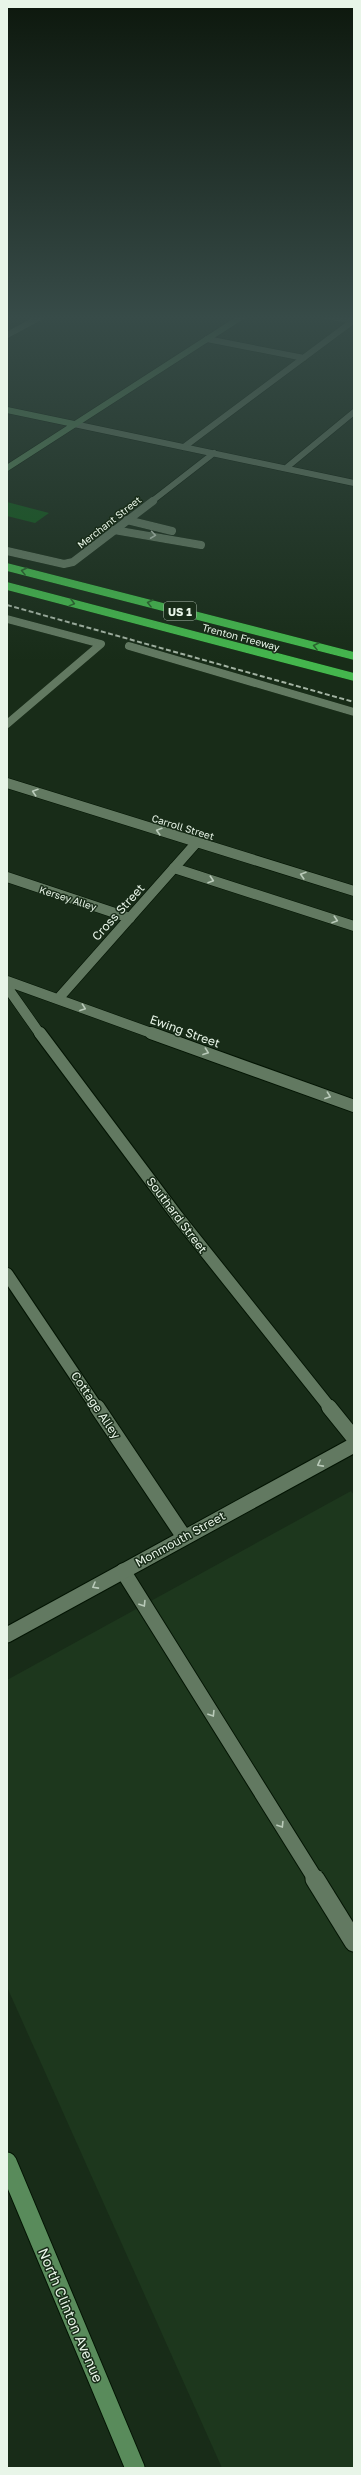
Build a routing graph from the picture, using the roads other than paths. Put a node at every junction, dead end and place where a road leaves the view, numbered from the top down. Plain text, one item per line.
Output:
1 (66, 430) edge
2 (100, 430) edge
3 (208, 430) edge
4 (333, 430) edge
5 (184, 447) junction
6 (214, 453) junction
7 (7, 468) edge
8 (286, 468) junction
9 (354, 483) edge
10 (127, 520) junction
11 (114, 530) junction
12 (7, 550) edge
13 (7, 566) edge
14 (7, 586) edge
15 (7, 619) edge
16 (129, 646) dead end
17 (354, 656) edge
18 (354, 677) edge
19 (354, 712) edge
20 (7, 724) edge
21 (7, 782) edge
22 (197, 842) junction
23 (174, 868) junction
24 (7, 877) edge
25 (354, 891) edge
26 (130, 918) junction
27 (354, 926) edge
28 (7, 981) edge
29 (7, 987) edge
30 (58, 998) junction
31 (354, 1106) edge
32 (7, 1274) edge
33 (354, 1438) edge
34 (354, 1445) edge
35 (184, 1537) junction
36 (122, 1571) junction
37 (7, 1635) edge
38 (354, 1942) edge
39 (7, 2162) edge
40 (135, 2468) edge

1 - 7 street
2 - 5 street
3 - 5 street
4 - 8 street
5 - 6 street
6 - 8 street
6 - 10 street, Merchant Street
8 - 9 street
10 - 11 street, Merchant Street
11 -> 10 street
11 - 12 street, Merchant Street
17 -> 13 highway, Trenton Freeway / US 1
14 -> 18 highway, Trenton Freeway / US 1
15 - 20 street
16 - 19 street
22 -> 21 street, Carroll Street
22 - 23 street, Cross Street
25 -> 22 street, Carroll Street
23 - 26 street, Cross Street
23 -> 27 street
24 - 26 street, Kersey Alley
26 - 30 street, Cross Street
28 - 30 street, Ewing Street
29 - 33 street, Southard Street
30 -> 31 street, Ewing Street
32 - 35 street, Cottage Alley
34 -> 35 street, Monmouth Street
35 - 36 street, Monmouth Street
36 -> 37 street, Monmouth Street
36 -> 38 street
39 - 40 street, North Clinton Avenue

